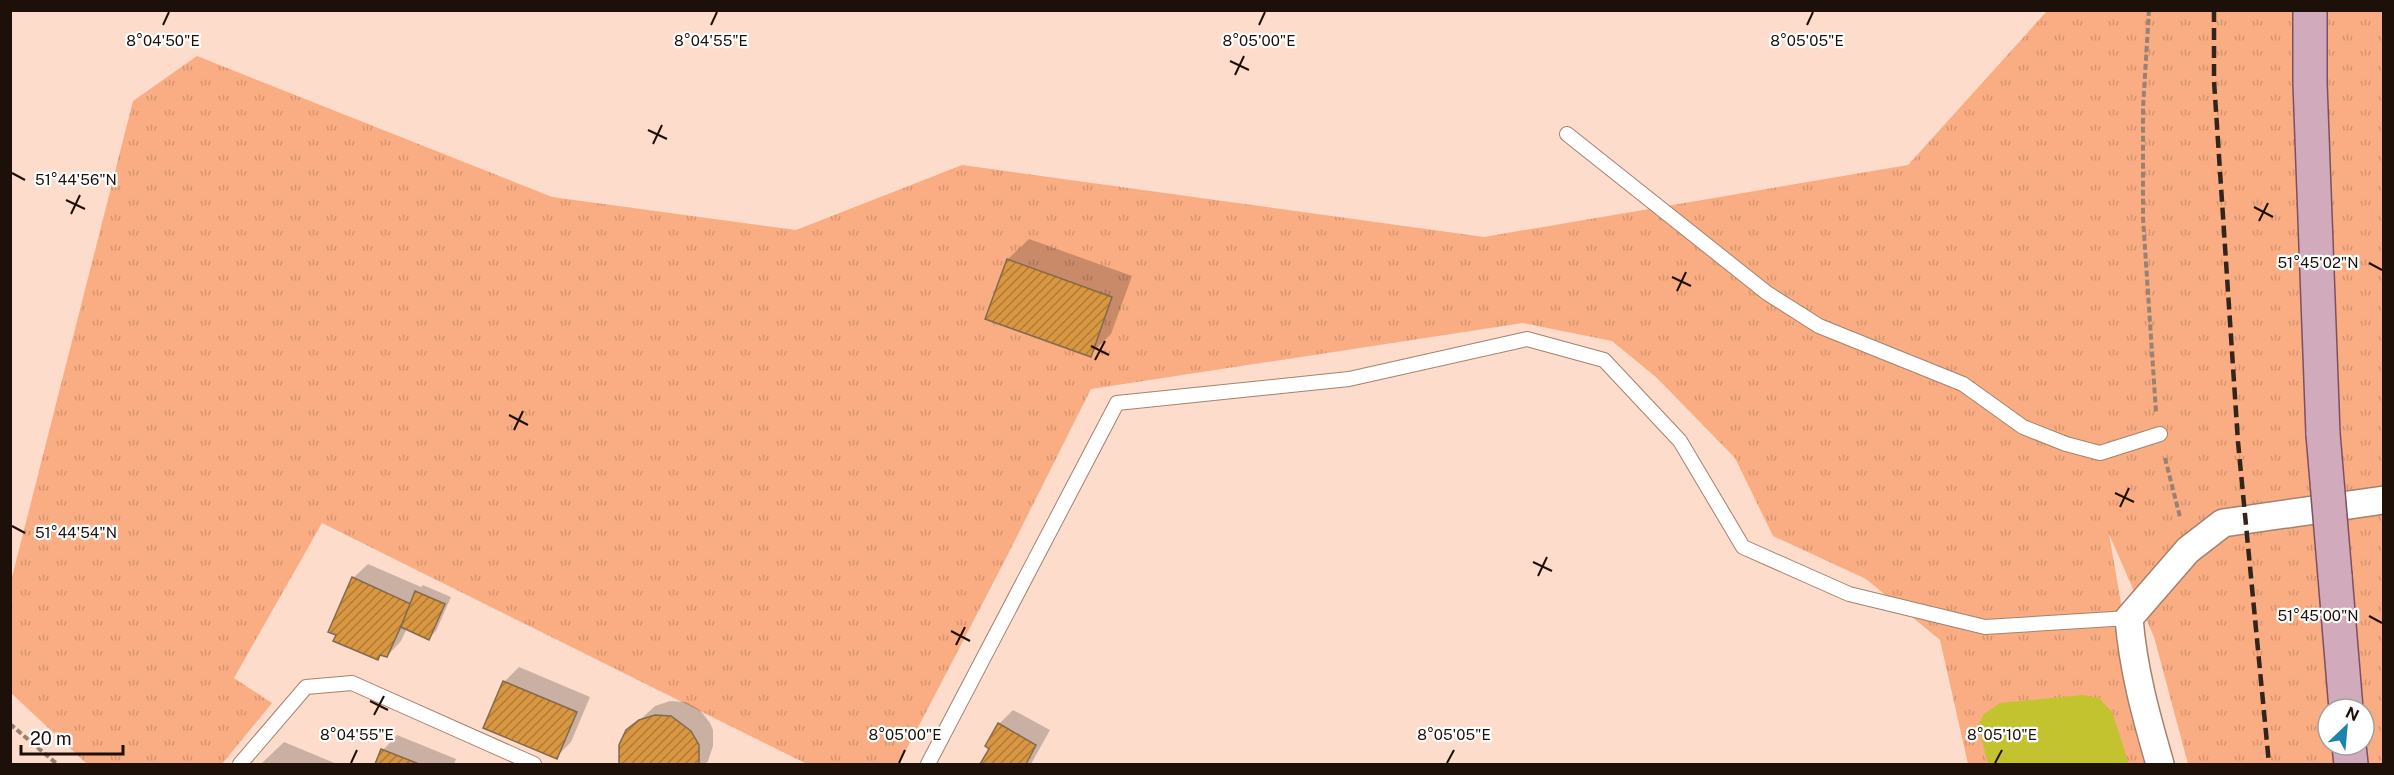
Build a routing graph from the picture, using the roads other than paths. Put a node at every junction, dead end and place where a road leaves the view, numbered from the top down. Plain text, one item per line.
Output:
1 (2310, 10) edge
2 (1567, 135) dead end
3 (2160, 434) road end
4 (2384, 500) edge
5 (2129, 618) junction
6 (2345, 697) edge
7 (240, 765) edge
8 (534, 765) edge
9 (928, 765) edge
10 (2160, 765) edge

1 - 6 main road, bridge
2 - 3 lane
4 - 5 street
5 - 9 lane
5 - 10 street
7 - 8 lane

